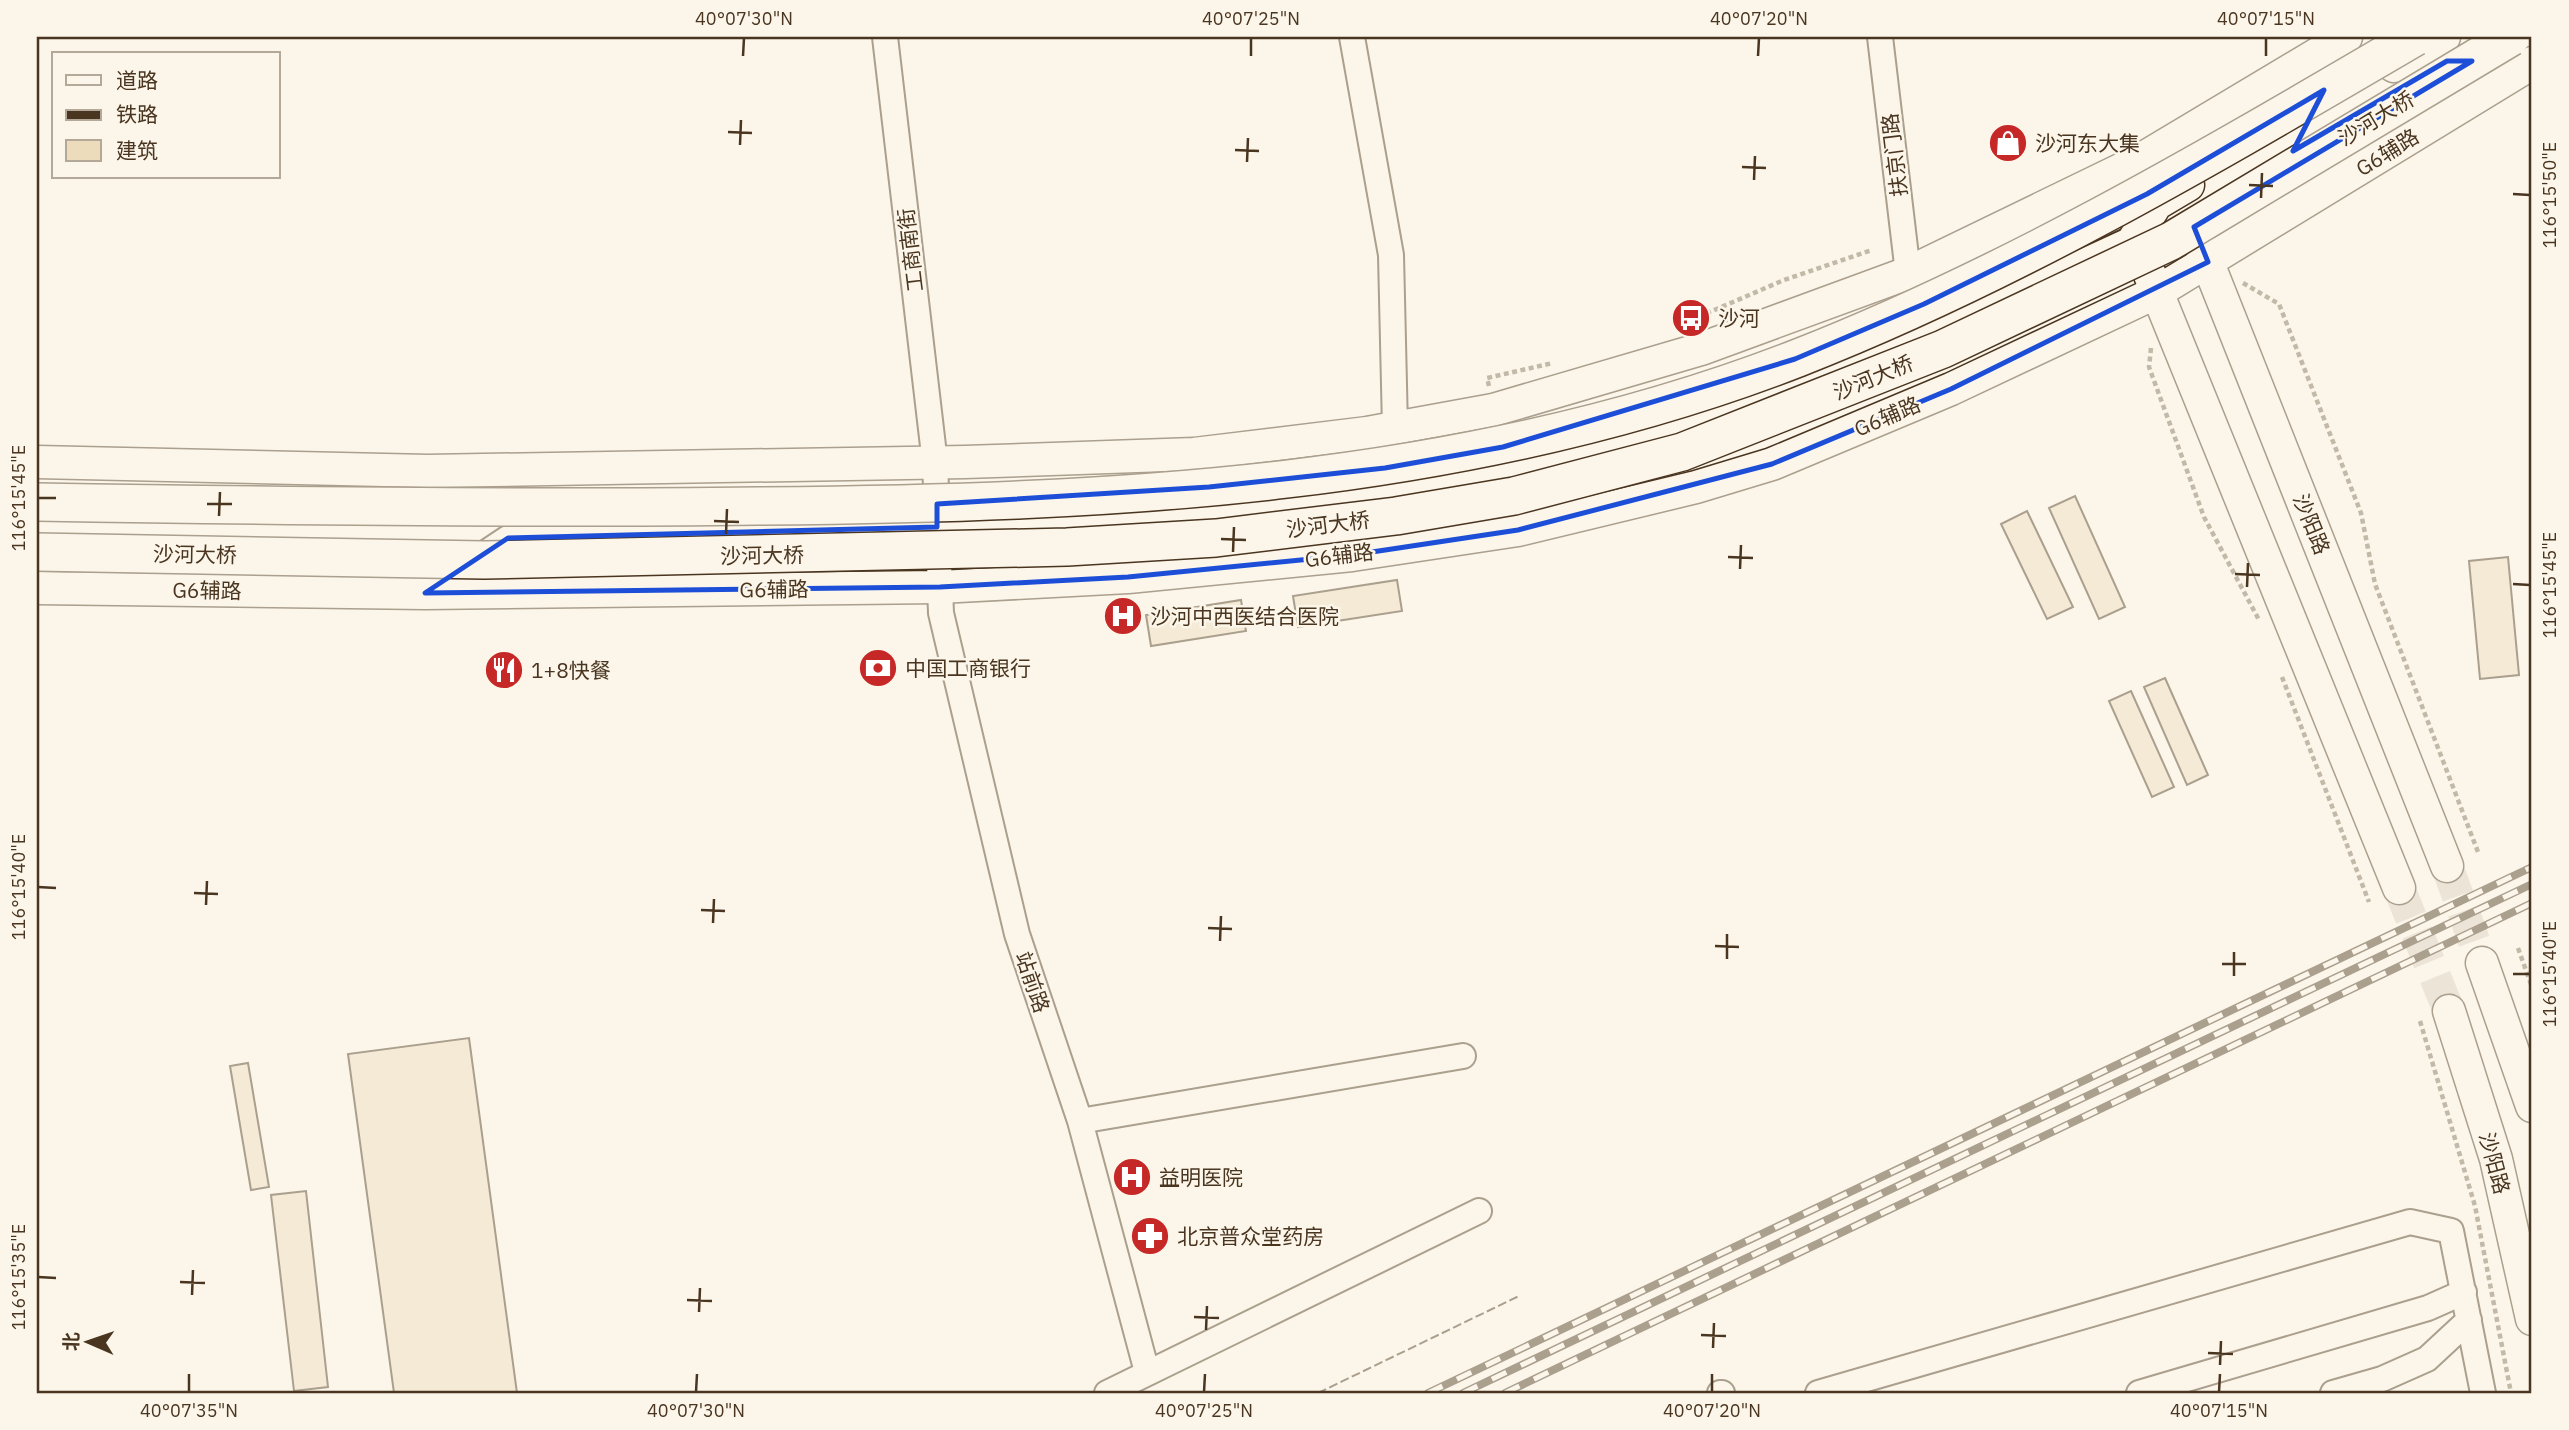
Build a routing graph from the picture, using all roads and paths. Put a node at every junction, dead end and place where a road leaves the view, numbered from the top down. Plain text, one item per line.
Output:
1 (885, 37) edge
2 (1352, 37) edge
3 (1880, 37) edge
4 (2346, 37) edge
5 (2352, 37) edge
6 (2415, 37) edge
7 (2444, 37) edge
8 (2511, 37) edge
9 (2532, 62) edge
10 (2312, 113) junction
11 (2156, 204) junction
12 (2188, 213) junction
13 (2135, 238) junction
14 (2208, 262) junction
15 (1908, 273) junction
16 (2157, 292) junction
17 (2152, 342) dead end
18 (1395, 428) junction
19 (37, 462) edge
20 (935, 463) junction
21 (37, 502) edge
22 (937, 527) junction
23 (37, 552) edge
24 (940, 587) junction
25 (37, 588) edge
26 (425, 593) junction
27 (2262, 625) dead end
28 (2281, 675) dead end
29 (2478, 852) dead end
30 (2447, 866) tunnel mouth
31 (2399, 888) tunnel mouth
32 (2369, 902) dead end
33 (2518, 948) dead end
34 (2482, 963) tunnel mouth
35 (2532, 987) edge
36 (2434, 1016) joint
37 (1463, 1056) dead end
38 (2532, 1107) edge
39 (1080, 1121) junction
40 (1479, 1211) dead end
41 (2463, 1292) junction
42 (2532, 1319) edge
43 (2469, 1320) junction
44 (1143, 1382) edge
45 (1107, 1393) edge
46 (1818, 1393) edge
47 (2139, 1393) edge
48 (2333, 1393) edge
49 (2483, 1393) edge
50 (2511, 1393) edge

1 - 20 street, 工商南街
2 - 18 street
3 - 15 street, 扶京门路
4 - 15 main road
5 - 10 main road
6 - 21 highway, bridge
7 - 10 main road
8 - 23 highway, 沙河大桥, bridge
9 - 12 street
9 - 14 main road, G6辅路
10 - 11 main road
11 - 12 main road
11 - 13 main road
12 - 13 street
12 - 14 main road, 沙阳路
13 - 16 main road
13 - 22 street
14 - 16 main road, G6辅路
14 - 29 path
14 - 30 main road, 沙阳路
15 - 18 main road
16 - 24 main road, G6辅路
16 - 31 main road
17 - 27 path
18 - 20 main road
19 - 20 main road
20 - 22 street, 工商南街
22 - 24 street, 站前路
22 - 26 street
24 - 26 main road, G6辅路
24 - 39 street, 站前路
25 - 26 main road, G6辅路
28 - 32 path
33 - 35 path
34 - 38 main road
36 - 42 main road, 沙阳路
36 - 50 path
37 - 39 street
39 - 44 street, 站前路
40 - 44 street
41 - 43 street
41 - 46 street
41 - 47 street
43 - 48 street
43 - 49 street
44 - 45 street

